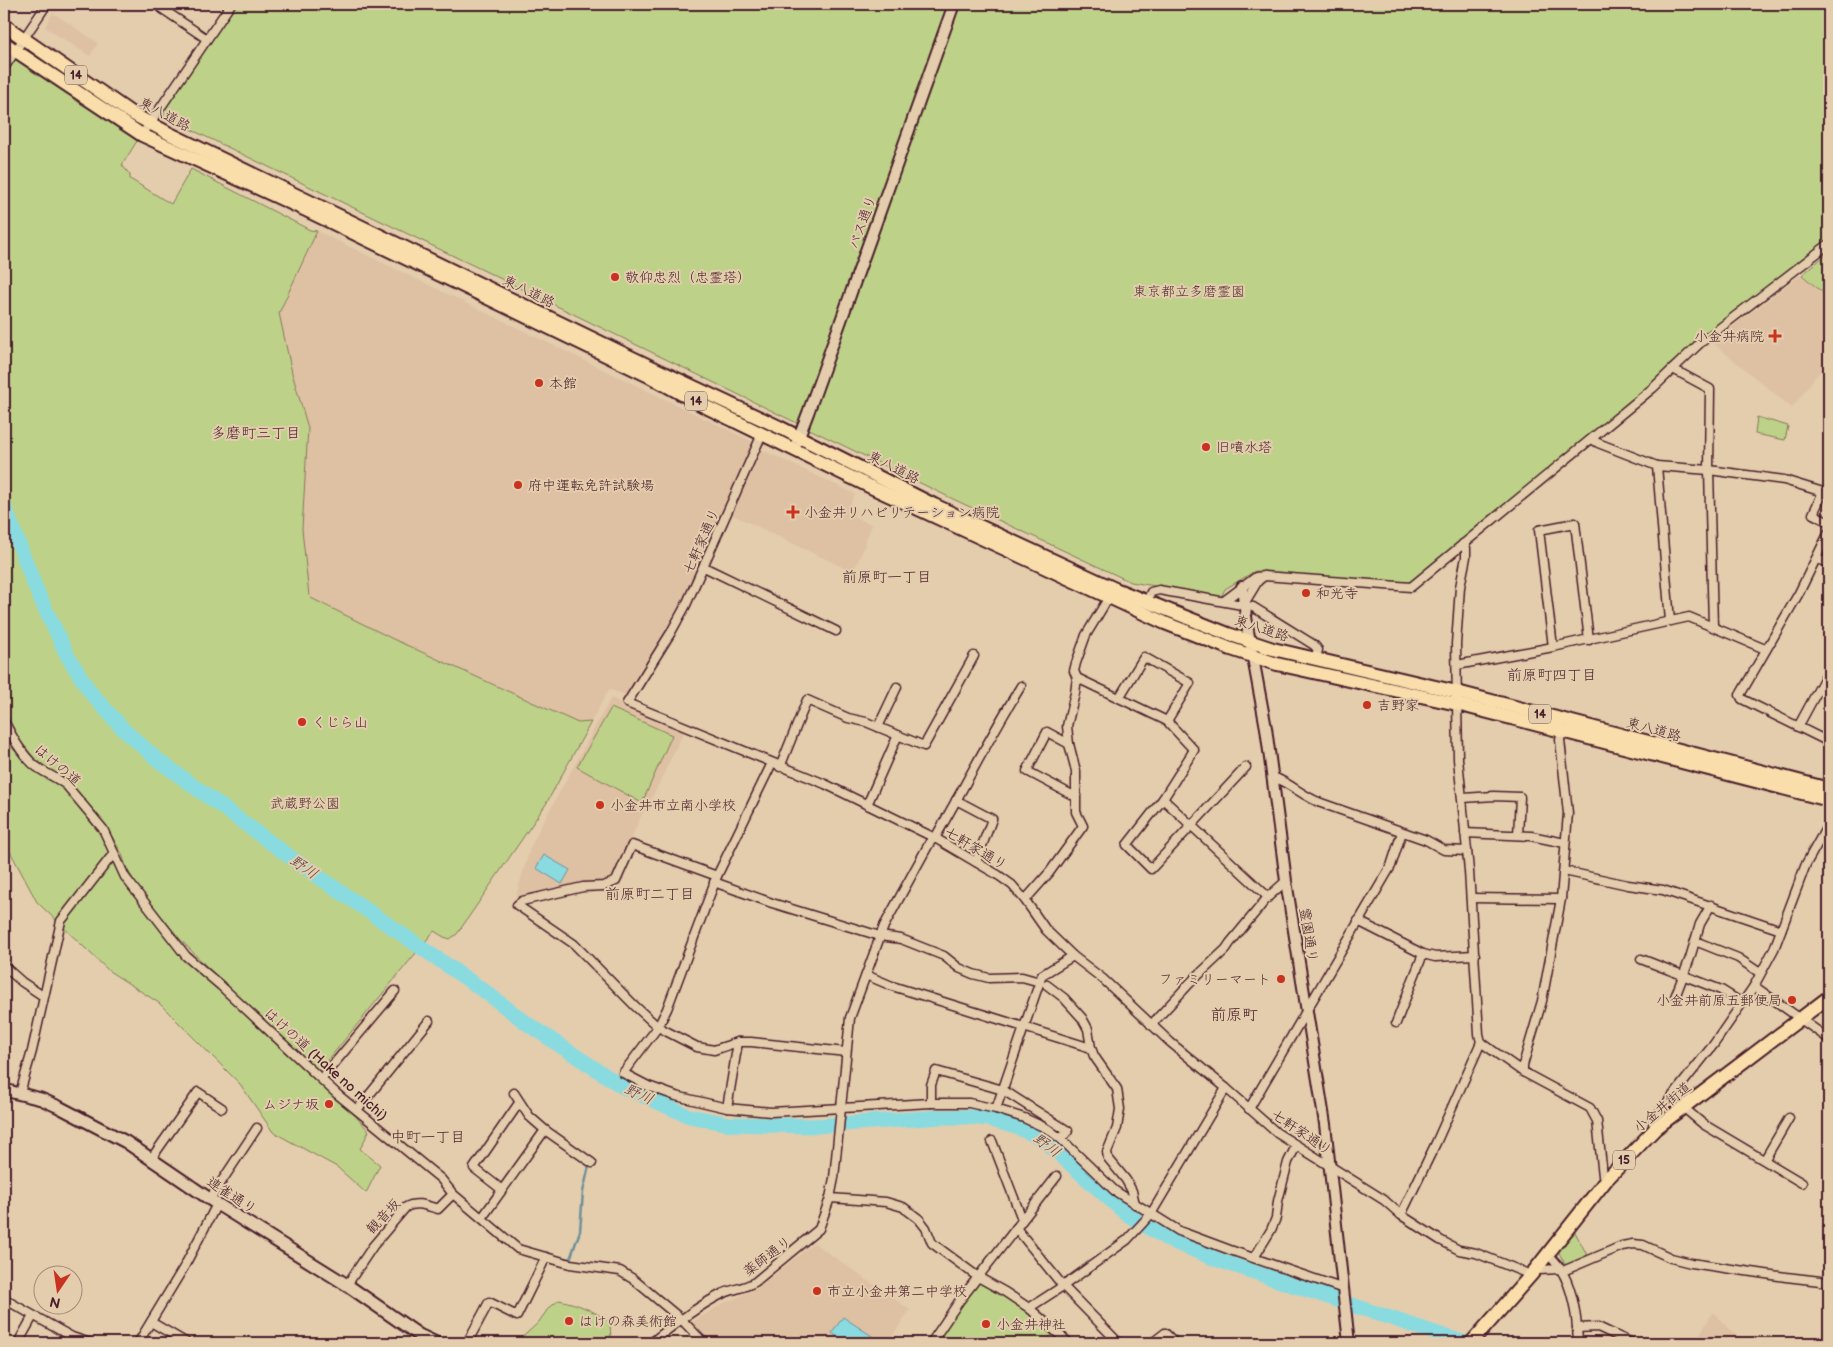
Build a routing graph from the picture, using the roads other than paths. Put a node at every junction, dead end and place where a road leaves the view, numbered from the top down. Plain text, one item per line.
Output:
1 (48, 4) edge
2 (155, 4) edge
3 (232, 4) edge
4 (954, 4) edge
5 (4, 25) edge
6 (24, 39) junction
7 (207, 39) junction
8 (4, 42) edge
9 (16, 51) junction
10 (4, 68) edge
11 (150, 124) junction
12 (142, 135) junction
13 (1829, 244) edge
14 (1674, 368) junction
15 (714, 395) junction
16 (764, 435) junction
17 (799, 436) junction
18 (1592, 439) junction
19 (793, 449) junction
20 (1657, 466) junction
21 (1709, 470) junction
22 (1829, 522) edge
23 (1829, 532) edge
24 (1463, 544) junction
25 (1816, 559) junction
26 (1829, 563) edge
27 (704, 567) junction
28 (1264, 576) junction
29 (1242, 587) junction
30 (1109, 597) junction
31 (1224, 600) junction
32 (1147, 601) junction
33 (1244, 604) junction
34 (1670, 621) junction
35 (1714, 626) junction
36 (836, 631) dead end
37 (1590, 640) junction
38 (1250, 642) junction
39 (1553, 647) junction
40 (1765, 650) junction
41 (974, 656) dead end
42 (1254, 657) junction
43 (1316, 659) junction
44 (1457, 665) junction
45 (1829, 675) edge
46 (1077, 678) junction
47 (1021, 686) dead end
48 (897, 687) dead end
49 (1119, 698) junction
50 (1457, 698) junction
51 (4, 721) edge
52 (1167, 721) junction
53 (878, 727) junction
54 (1798, 727) junction
55 (1562, 731) junction
56 (898, 735) junction
57 (1829, 742) edge
58 (1069, 744) junction
59 (776, 765) junction
60 (1246, 767) dead end
61 (1273, 777) junction
62 (1829, 789) edge
63 (1076, 797) junction
64 (1463, 798) junction
65 (1163, 799) junction
66 (956, 800) junction
67 (1829, 800) edge
68 (867, 805) junction
69 (1829, 822) edge
70 (1192, 826) junction
71 (1402, 832) junction
72 (1465, 833) junction
73 (1518, 835) junction
74 (935, 838) junction
75 (1565, 843) junction
76 (1467, 851) junction
77 (114, 853) junction
78 (976, 862) junction
79 (1564, 871) junction
80 (716, 879) junction
81 (1286, 880) junction
82 (1268, 897) junction
83 (1471, 898) junction
84 (1561, 899) junction
85 (1025, 900) junction
86 (1711, 905) junction
87 (1358, 921) junction
88 (1781, 930) junction
89 (880, 936) junction
90 (1695, 941) junction
91 (1423, 954) junction
92 (1474, 955) junction
93 (1073, 956) junction
94 (1641, 959) dead end
95 (4, 966) edge
96 (1760, 973) junction
97 (866, 975) junction
98 (1683, 976) junction
99 (1043, 983) junction
100 (1754, 986) junction
101 (395, 991) dead end
102 (44, 996) junction
103 (1829, 996) edge
104 (1675, 998) dead end
105 (1742, 1003) junction
106 (1307, 1011) junction
107 (1799, 1018) junction
108 (429, 1021) dead end
109 (1396, 1023) dead end
110 (1151, 1025) junction
111 (658, 1026) junction
112 (1024, 1027) junction
113 (1829, 1039) edge
114 (738, 1042) junction
115 (1481, 1042) junction
116 (1091, 1048) junction
117 (846, 1052) junction
118 (1523, 1072) junction
119 (322, 1078) junction
120 (1226, 1088) junction
121 (4, 1090) edge
122 (1003, 1090) junction
123 (514, 1093) dead end
124 (20, 1094) junction
125 (519, 1103) junction
126 (932, 1103) junction
127 (1683, 1107) junction
128 (222, 1108) dead end
129 (726, 1108) junction
130 (1248, 1108) junction
131 (841, 1109) junction
132 (996, 1109) junction
133 (357, 1110) junction
134 (1789, 1118) dead end
135 (257, 1128) dead end
136 (1656, 1128) junction
137 (545, 1130) junction
138 (1061, 1139) junction
139 (992, 1141) dead end
140 (1296, 1146) junction
141 (151, 1159) junction
142 (1765, 1159) junction
143 (592, 1163) dead end
144 (1329, 1165) junction
145 (1057, 1176) dead end
146 (1608, 1179) junction
147 (1802, 1183) dead end
148 (501, 1190) junction
149 (453, 1194) junction
150 (830, 1198) junction
151 (213, 1202) junction
152 (1135, 1204) junction
153 (1150, 1214) junction
154 (1401, 1216) junction
155 (482, 1218) junction
156 (1022, 1219) junction
157 (1016, 1228) junction
158 (1547, 1254) junction
159 (546, 1257) junction
160 (1254, 1258) junction
161 (1562, 1270) junction
162 (1533, 1272) junction
163 (978, 1277) junction
164 (1829, 1282) edge
165 (346, 1285) junction
166 (1063, 1286) junction
167 (1344, 1289) junction
168 (4, 1299) edge
169 (1029, 1308) junction
170 (33, 1316) junction
171 (681, 1319) junction
172 (151, 1322) junction
173 (1577, 1328) junction
174 (1476, 1338) edge
175 (18, 1343) edge
176 (90, 1343) edge
177 (138, 1343) edge
178 (187, 1343) edge
179 (436, 1343) edge
180 (467, 1343) edge
181 (651, 1343) edge
182 (704, 1343) edge
183 (931, 1343) edge
184 (1070, 1343) edge
185 (1119, 1343) edge
186 (1152, 1343) edge
187 (1175, 1343) edge
188 (1349, 1343) edge
189 (1578, 1343) edge
190 (1632, 1343) edge

1 - 6 street
2 - 7 street
3 - 7 street
4 - 17 street, バス通り
5 - 6 main road, 東八道路 / 14
6 - 9 street
6 - 11 main road, 東八道路 / 14
7 - 11 street
8 - 9 main road, 東八道路 / 14
9 - 10 street
9 - 12 main road, 東八道路 / 14
11 - 12 street
11 - 15 main road, 東八道路 / 14
12 - 16 main road, 東八道路 / 14
13 - 14 street
14 - 18 street
14 - 21 street
15 - 16 main road
15 - 17 main road, 東八道路 / 14
16 - 19 main road, 東八道路 / 14
16 - 27 street, 七軒家通り
17 - 19 street, バス通り
17 - 32 main road, 東八道路 / 14
18 - 20 street
18 - 24 street
19 - 30 main road, 東八道路 / 14
20 - 21 street
20 - 34 street
21 - 22 street
21 - 35 street
23 - 25 street
24 - 28 street
24 - 44 street
25 - 26 street
25 - 40 street
27 - 36 street
27 - 59 street, 七軒家通り
28 - 29 street
28 - 33 street
29 - 31 street
29 - 33 street, 霊園通り
30 - 42 main road, 東八道路 / 14
30 - 46 street
31 - 32 street
31 - 33 street
32 - 38 main road, 東八道路 / 14
33 - 38 street, 霊園通り
33 - 43 street
34 - 35 street
34 - 37 street
35 - 40 street
37 - 39 street
37 - 39 street
38 - 42 street, 霊園通り
38 - 43 main road, 東八道路 / 14
39 - 44 street
40 - 54 street
41 - 56 street
42 - 50 main road, 東八道路 / 14
42 - 61 street, 霊園通り
43 - 50 main road, 東八道路 / 14
44 - 50 street
45 - 54 street
46 - 49 street
46 - 58 street
47 - 66 street
48 - 53 street
49 - 52 street
49 - 52 street
50 - 55 main road, 東八道路 / 14
50 - 62 main road, 東八道路 / 14
50 - 64 street
51 - 77 street, はけの道
52 - 65 street
53 - 56 street
53 - 59 street
54 - 57 street
55 - 67 main road, 東八道路 / 14
55 - 75 street
56 - 68 street
58 - 63 street
58 - 63 street
59 - 68 street, 七軒家通り
59 - 80 street
60 - 70 street
61 - 71 street
61 - 81 street, 霊園通り
63 - 85 street
64 - 72 street
64 - 73 street
65 - 70 street
65 - 70 street
66 - 74 street
66 - 78 street
68 - 74 street, 七軒家通り
69 - 88 street
70 - 82 street
71 - 76 street
71 - 87 street
72 - 73 street
72 - 76 street
73 - 75 street
74 - 78 street, 七軒家通り
74 - 89 street
75 - 79 street
76 - 83 street
77 - 102 street
77 - 119 street, はけの道 (Hake no michi)
78 - 85 street, 七軒家通り
79 - 84 street
79 - 86 street
80 - 89 street
80 - 111 street
80 - 111 street
81 - 82 street
81 - 106 street, 霊園通り
82 - 110 street
83 - 84 street
83 - 92 street
84 - 118 street
85 - 93 street, 七軒家通り
86 - 88 street
86 - 90 street
87 - 91 street
87 - 106 street
88 - 96 street
89 - 97 street
89 - 99 street
90 - 96 street
90 - 98 street
91 - 92 street
91 - 109 street
92 - 115 street
93 - 99 street
93 - 110 street, 七軒家通り
94 - 98 street
95 - 102 street
96 - 100 street
97 - 112 street
97 - 117 street
98 - 104 street
98 - 105 street
99 - 112 street
99 - 116 street
100 - 105 street
100 - 107 street
101 - 119 street
102 - 124 street
103 - 107 main road, 小金井街道 / 15
105 - 136 street
106 - 130 street
106 - 144 street, 霊園通り
107 - 113 street
107 - 127 main road, 小金井街道 / 15
108 - 133 street
110 - 120 street, 七軒家通り
111 - 114 street
111 - 129 street
112 - 116 street
112 - 122 street
114 - 117 street
114 - 129 street
115 - 118 street
115 - 154 street
116 - 152 street
117 - 131 street
118 - 146 street
119 - 133 street, はけの道 (Hake no michi)
120 - 130 street, 七軒家通り
120 - 153 street
121 - 124 main road, 連雀通り
122 - 126 street
122 - 132 street
122 - 138 street
123 - 125 street
124 - 141 main road, 連雀通り
125 - 137 street
125 - 148 street
126 - 131 street
126 - 132 street
127 - 136 main road, 小金井街道 / 15
127 - 142 street
128 - 141 street
129 - 131 street
130 - 140 street, 七軒家通り
131 - 150 street
132 - 138 street
133 - 149 street, はけの道 (Hake no michi)
134 - 142 street
135 - 151 street
136 - 146 main road, 小金井街道 / 15
137 - 143 street
137 - 148 street
138 - 152 street
139 - 156 street
140 - 144 street, 七軒家通り
140 - 160 street
141 - 151 main road, 連雀通り
142 - 147 street
144 - 154 street, 七軒家通り
144 - 167 street, 霊園通り
145 - 156 street
146 - 158 main road, 小金井街道 / 15
148 - 155 street
149 - 155 street, はけの道 (Hake no michi)
149 - 165 street, 観音坂
150 - 163 street
150 - 171 street, 薬師通り
151 - 165 main road, 連雀通り
151 - 172 street
152 - 153 street
153 - 160 street
153 - 166 street
154 - 162 street, 七軒家通り
155 - 159 street, はけの道 (Hake no michi)
156 - 157 street
157 - 163 street
157 - 166 street
158 - 161 street
158 - 162 main road, 小金井街道 / 15
159 - 171 street, はけの道 (Hake no michi)
159 - 180 street
160 - 167 street
161 - 162 street, 七軒家通り
161 - 164 street
161 - 173 street
162 - 174 main road, 小金井街道 / 15
163 - 169 street
163 - 183 street
165 - 179 main road, 連雀通り
166 - 169 street
166 - 185 street
167 - 188 street, 霊園通り
168 - 170 street
169 - 184 street
170 - 175 street
170 - 176 street
171 - 181 street, 薬師通り
171 - 182 street, はけの道 (Hake no michi)
172 - 177 street
172 - 178 street
173 - 189 street
173 - 190 street
186 - 187 street

